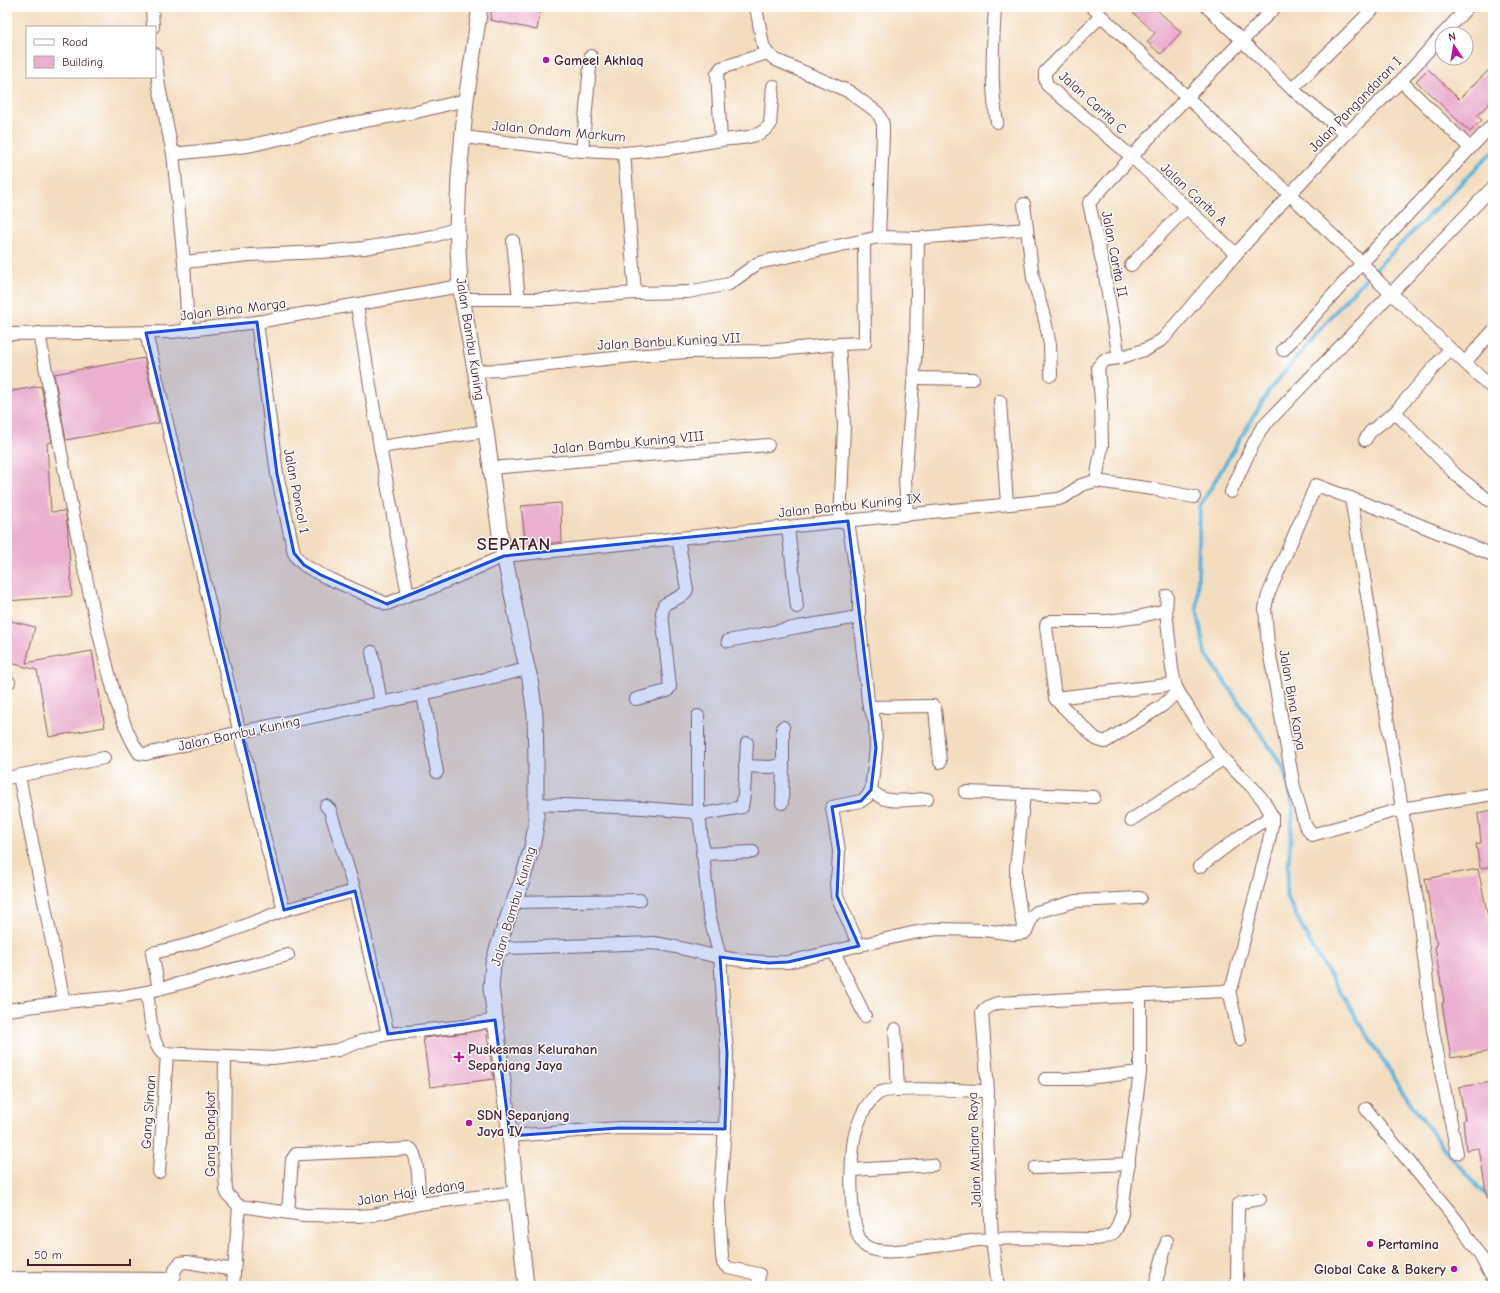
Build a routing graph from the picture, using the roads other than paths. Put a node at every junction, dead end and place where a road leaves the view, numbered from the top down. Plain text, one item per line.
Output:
1 (152, 7) edge
2 (480, 7) edge
3 (756, 7) edge
4 (995, 7) edge
5 (1207, 7) edge
6 (1275, 7) edge
7 (1375, 7) edge
8 (1463, 8) edge
9 (1096, 11) edge
10 (153, 26) edge
11 (1448, 26) edge
12 (1242, 42) junction
13 (1434, 43) edge
14 (767, 53) junction
15 (591, 56) dead end
16 (156, 62) edge
17 (1401, 81) junction
18 (773, 86) dead end
19 (1292, 89) junction
20 (1187, 97) junction
21 (466, 100) junction
22 (997, 122) dead end
23 (1493, 124) edge
24 (1346, 134) junction
25 (463, 137) junction
26 (721, 140) junction
27 (1470, 148) junction
28 (582, 151) junction
29 (624, 153) junction
30 (173, 154) junction
31 (1132, 157) junction
32 (1493, 187) edge
33 (1290, 194) junction
34 (1024, 204) dead end
35 (1187, 207) junction
36 (457, 228) junction
37 (1027, 229) junction
38 (879, 237) junction
39 (918, 238) junction
40 (864, 241) junction
41 (513, 242) dead end
42 (1236, 254) junction
43 (184, 262) junction
44 (1131, 265) dead end
45 (1365, 267) junction
46 (462, 292) junction
47 (635, 293) junction
48 (1391, 294) junction
49 (519, 299) junction
50 (357, 305) junction
51 (257, 322) junction
52 (188, 330) junction
53 (1493, 331) edge
54 (39, 333) junction
55 (146, 333) junction
56 (7, 334) edge
57 (839, 344) junction
58 (1450, 349) junction
59 (1283, 350) dead end
60 (1119, 358) junction
61 (1465, 362) junction
62 (476, 371) junction
63 (1051, 375) dead end
64 (914, 378) junction
65 (973, 379) dead end
66 (1493, 389) edge
67 (1000, 401) dead end
68 (1395, 412) junction
69 (486, 431) junction
70 (1365, 440) dead end
71 (768, 445) dead end
72 (380, 447) junction
73 (490, 468) junction
74 (1096, 481) junction
75 (1230, 492) dead end
76 (1194, 497) dead end
77 (1351, 498) junction
78 (1493, 502) edge
79 (1007, 504) junction
80 (907, 515) junction
81 (844, 521) junction
82 (788, 527) junction
83 (678, 538) junction
84 (1493, 555) edge
85 (504, 556) junction
86 (408, 595) junction
87 (1167, 596) dead end
88 (392, 603) joint
89 (797, 607) dead end
90 (1166, 610) junction
91 (859, 617) junction
92 (728, 641) dead end
93 (372, 652) dead end
94 (527, 669) junction
95 (1176, 688) junction
96 (424, 694) junction
97 (1055, 698) junction
98 (636, 699) dead end
99 (381, 703) junction
100 (869, 707) junction
101 (698, 716) dead end
102 (783, 727) dead end
103 (240, 732) junction
104 (747, 743) dead end
105 (104, 758) dead end
106 (1223, 759) junction
107 (940, 762) dead end
108 (783, 765) junction
109 (745, 766) junction
110 (437, 772) dead end
111 (13, 777) edge
112 (871, 790) junction
113 (965, 792) dead end
114 (1024, 794) junction
115 (1493, 794) edge
116 (1094, 797) dead end
117 (927, 799) dead end
118 (536, 804) junction
119 (782, 804) dead end
120 (326, 806) dead end
121 (1401, 809) junction
122 (698, 815) junction
123 (1272, 816) junction
124 (1131, 820) dead end
125 (753, 852) dead end
126 (702, 854) junction
127 (1199, 866) dead end
128 (354, 891) junction
129 (1140, 898) dead end
130 (640, 900) dead end
131 (513, 902) junction
132 (284, 910) junction
133 (1024, 933) junction
134 (859, 946) junction
135 (497, 950) junction
136 (834, 952) junction
137 (288, 955) dead end
138 (720, 957) junction
139 (153, 990) junction
140 (1229, 990) junction
141 (1140, 995) junction
142 (64, 1002) junction
143 (7, 1010) edge
144 (865, 1016) dead end
145 (495, 1020) junction
146 (895, 1029) dead end
147 (388, 1034) junction
148 (1240, 1040) dead end
149 (167, 1054) junction
150 (225, 1056) junction
151 (1140, 1072) junction
152 (1045, 1079) dead end
153 (898, 1090) junction
154 (988, 1091) junction
155 (1366, 1109) dead end
156 (725, 1129) junction
157 (510, 1136) junction
158 (1458, 1153) dead end
159 (933, 1164) dead end
160 (1129, 1164) junction
161 (1035, 1168) dead end
162 (852, 1170) junction
163 (159, 1172) dead end
164 (516, 1192) junction
165 (1260, 1199) dead end
166 (419, 1204) junction
167 (239, 1206) junction
168 (288, 1212) junction
169 (992, 1239) junction
170 (1167, 1241) dead end
171 (234, 1270) junction
172 (7, 1278) edge
173 (1493, 1279) edge
174 (173, 1282) edge
175 (233, 1286) edge
176 (526, 1286) edge
177 (758, 1286) edge
178 (998, 1286) edge
179 (1155, 1286) edge
180 (1237, 1286) edge

1 - 10 street
2 - 21 street, Jalan Bambu Kuning
3 - 14 street
4 - 22 street
5 - 12 street
6 - 12 street, Jalan Carita II
7 - 19 street
8 - 11 street, Jalan Pangandaran I
9 - 20 street
9 - 31 street, Jalan Carita C
12 - 19 street
12 - 20 street, Jalan Carita II
13 - 17 street, Jalan Pangandaran I
14 - 26 street
14 - 38 street
15 - 28 street
16 - 30 street
17 - 24 street, Jalan Pangandaran I
17 - 27 street
18 - 26 street, Jalan Ondam Markum
19 - 24 street
20 - 31 street, Jalan Carita II
20 - 33 street
21 - 25 street, Jalan Bambu Kuning
21 - 30 street
23 - 27 street
24 - 33 street, Jalan Pangandaran I
25 - 28 street, Jalan Ondam Markum
25 - 36 street, Jalan Bambu Kuning
26 - 29 street, Jalan Ondam Markum
27 - 45 street
28 - 29 street, Jalan Ondam Markum
29 - 47 street
30 - 43 street
31 - 35 street, Jalan Carita A
31 - 60 street, Jalan Carita II
32 - 48 street
33 - 42 street, Jalan Pangandaran I
33 - 45 street
34 - 37 street
35 - 42 street, Jalan Carita A
35 - 44 street
36 - 43 street
36 - 46 street, Jalan Bambu Kuning
37 - 39 street, Jalan Bina Marga
37 - 63 street
38 - 39 street, Jalan Bina Marga
38 - 40 street, Jalan Bina Marga
39 - 64 street
40 - 47 street, Jalan Bina Marga
40 - 57 street, Jalan Banbu Kuning VII
41 - 49 street
42 - 60 street, Jalan Pangandaran I
43 - 52 street
45 - 48 street
45 - 59 street
46 - 49 street, Jalan Bina Marga
46 - 50 street, Jalan Bina Marga
46 - 62 street, Jalan Bambu Kuning
47 - 49 street, Jalan Bina Marga
48 - 58 street
48 - 75 street
50 - 51 street, Jalan Bina Marga
50 - 72 street
51 - 52 street, Jalan Bina Marga
51 - 88 street, Jalan Poncol 1
52 - 55 street, Jalan Bina Marga
53 - 61 street
54 - 55 street, Jalan Bina Marga
54 - 56 street, Jalan Bina Marga
54 - 103 street, Jalan Bambu Kuning
55 - 103 street
57 - 62 street, Jalan Banbu Kuning VII
57 - 81 street
58 - 61 street
58 - 68 street
60 - 74 street, Jalan Pangandaran I
61 - 66 street
62 - 69 street, Jalan Bambu Kuning
64 - 65 street
64 - 80 street
67 - 79 street
68 - 70 street
68 - 78 street
69 - 72 street
69 - 73 street, Jalan Bambu Kuning
71 - 73 street, Jalan Bambu Kuning VIII
72 - 86 street
73 - 85 street, Jalan Bambu Kuning
74 - 76 street, Jalan Bambu Kuning IX
74 - 79 street, Jalan Bambu Kuning IX
77 - 84 street
77 - 121 street
77 - 121 street, Jalan Bina Karya
79 - 80 street, Jalan Bambu Kuning IX
80 - 81 street, Jalan Bambu Kuning IX
81 - 82 street, Jalan Bambu Kuning IX
81 - 91 street
82 - 83 street, Jalan Bambu Kuning IX
82 - 89 street
83 - 85 street, Jalan Bambu Kuning IX
83 - 98 street
85 - 86 street, Jalan Bambu Kuning IX
85 - 94 street, Jalan Bambu Kuning
86 - 88 street, Jalan Bambu Kuning IX
87 - 90 street
90 - 95 street
90 - 97 street
91 - 92 street
91 - 100 street
93 - 99 street
94 - 96 street, Jalan Bambu Kuning
94 - 118 street, Jalan Bambu Kuning
95 - 97 street
95 - 97 street
95 - 106 street
96 - 99 street, Jalan Bambu Kuning
96 - 110 street
99 - 103 street, Jalan Bambu Kuning
100 - 107 street
100 - 112 street
101 - 122 street
102 - 108 street
103 - 132 street
104 - 109 street
105 - 111 street
106 - 123 street
106 - 124 street
108 - 109 street
108 - 119 street
109 - 122 street
111 - 142 street
112 - 117 street
112 - 134 street
113 - 114 street
114 - 116 street
114 - 133 street
115 - 121 street
118 - 122 street
118 - 131 street, Jalan Bambu Kuning
120 - 128 street
121 - 158 street
122 - 126 street
123 - 127 street
123 - 140 street
125 - 126 street
126 - 138 street
128 - 132 street
128 - 147 street
129 - 133 street
130 - 131 street
131 - 135 street, Jalan Bambu Kuning
132 - 139 street
133 - 134 street
134 - 136 street
135 - 138 street
135 - 145 street, Jalan Bambu Kuning
136 - 138 street
136 - 144 street
137 - 139 street
138 - 156 street
139 - 142 street
139 - 149 street
140 - 141 street
140 - 148 street
141 - 151 street
141 - 154 street, Jalan Mutiara Raya
142 - 143 street
145 - 147 street
145 - 157 street, Jalan Bambu Kuning
146 - 153 street
147 - 150 street
149 - 150 street
149 - 163 street, Gang Siman
150 - 167 street, Gang Bongkot
151 - 152 street
151 - 160 street
153 - 154 street
153 - 162 street
154 - 169 street, Jalan Mutiara Raya
155 - 173 street
156 - 157 street
156 - 177 street
157 - 164 street, Jalan Bambu Kuning
159 - 162 street
160 - 161 street
160 - 169 street
162 - 169 street
164 - 166 street, Jalan Haji Ledang
164 - 176 street, Jalan Bambu Kuning
165 - 180 street
166 - 168 street, Jalan Haji Ledang
166 - 168 street
167 - 168 street, Jalan Haji Ledang
167 - 171 street
169 - 178 street, Jalan Mutiara Raya
170 - 179 street
171 - 174 street
171 - 175 street
172 - 174 street

